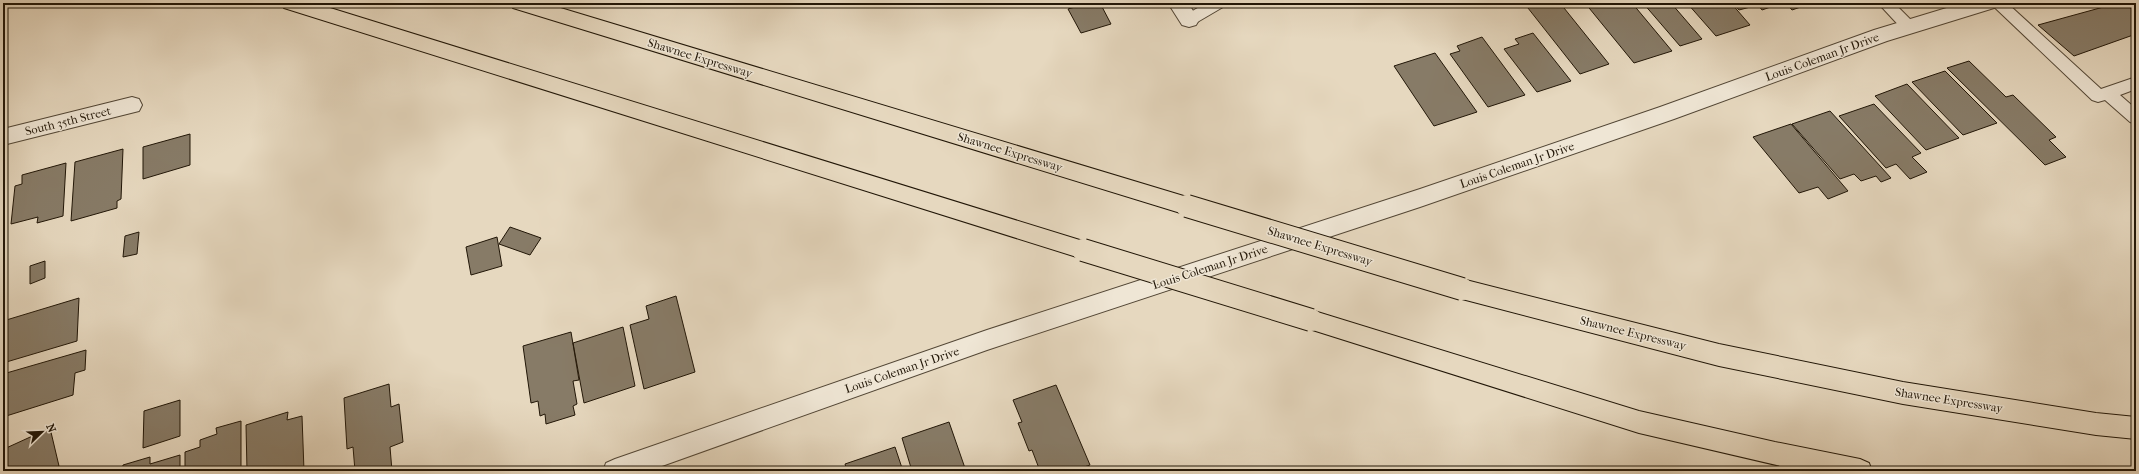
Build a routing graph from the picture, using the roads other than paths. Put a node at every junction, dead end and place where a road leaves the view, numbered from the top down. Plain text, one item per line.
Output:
1 (291, 3) edge
2 (520, 3) edge
3 (1178, 3) edge
4 (1218, 3) edge
5 (1885, 3) edge
6 (1987, 3) edge
7 (1997, 3) edge
8 (1189, 20) joint
9 (1909, 27) junction
10 (2136, 83) edge
11 (2108, 92) junction
12 (132, 105) dead end
13 (2136, 118) edge
14 (3, 137) edge
15 (2136, 428) edge
16 (614, 471) edge
17 (1860, 471) edge

1 - 17 highway, bridge
2 - 15 highway, Shawnee Expressway, bridge
3 - 8 street
4 - 8 lane
5 - 9 lane
6 - 9 street, Louis Coleman Jr Drive
7 - 11 lane
9 - 16 street, Louis Coleman Jr Drive
10 - 11 lane
11 - 13 lane
12 - 14 street, South 35th Street

